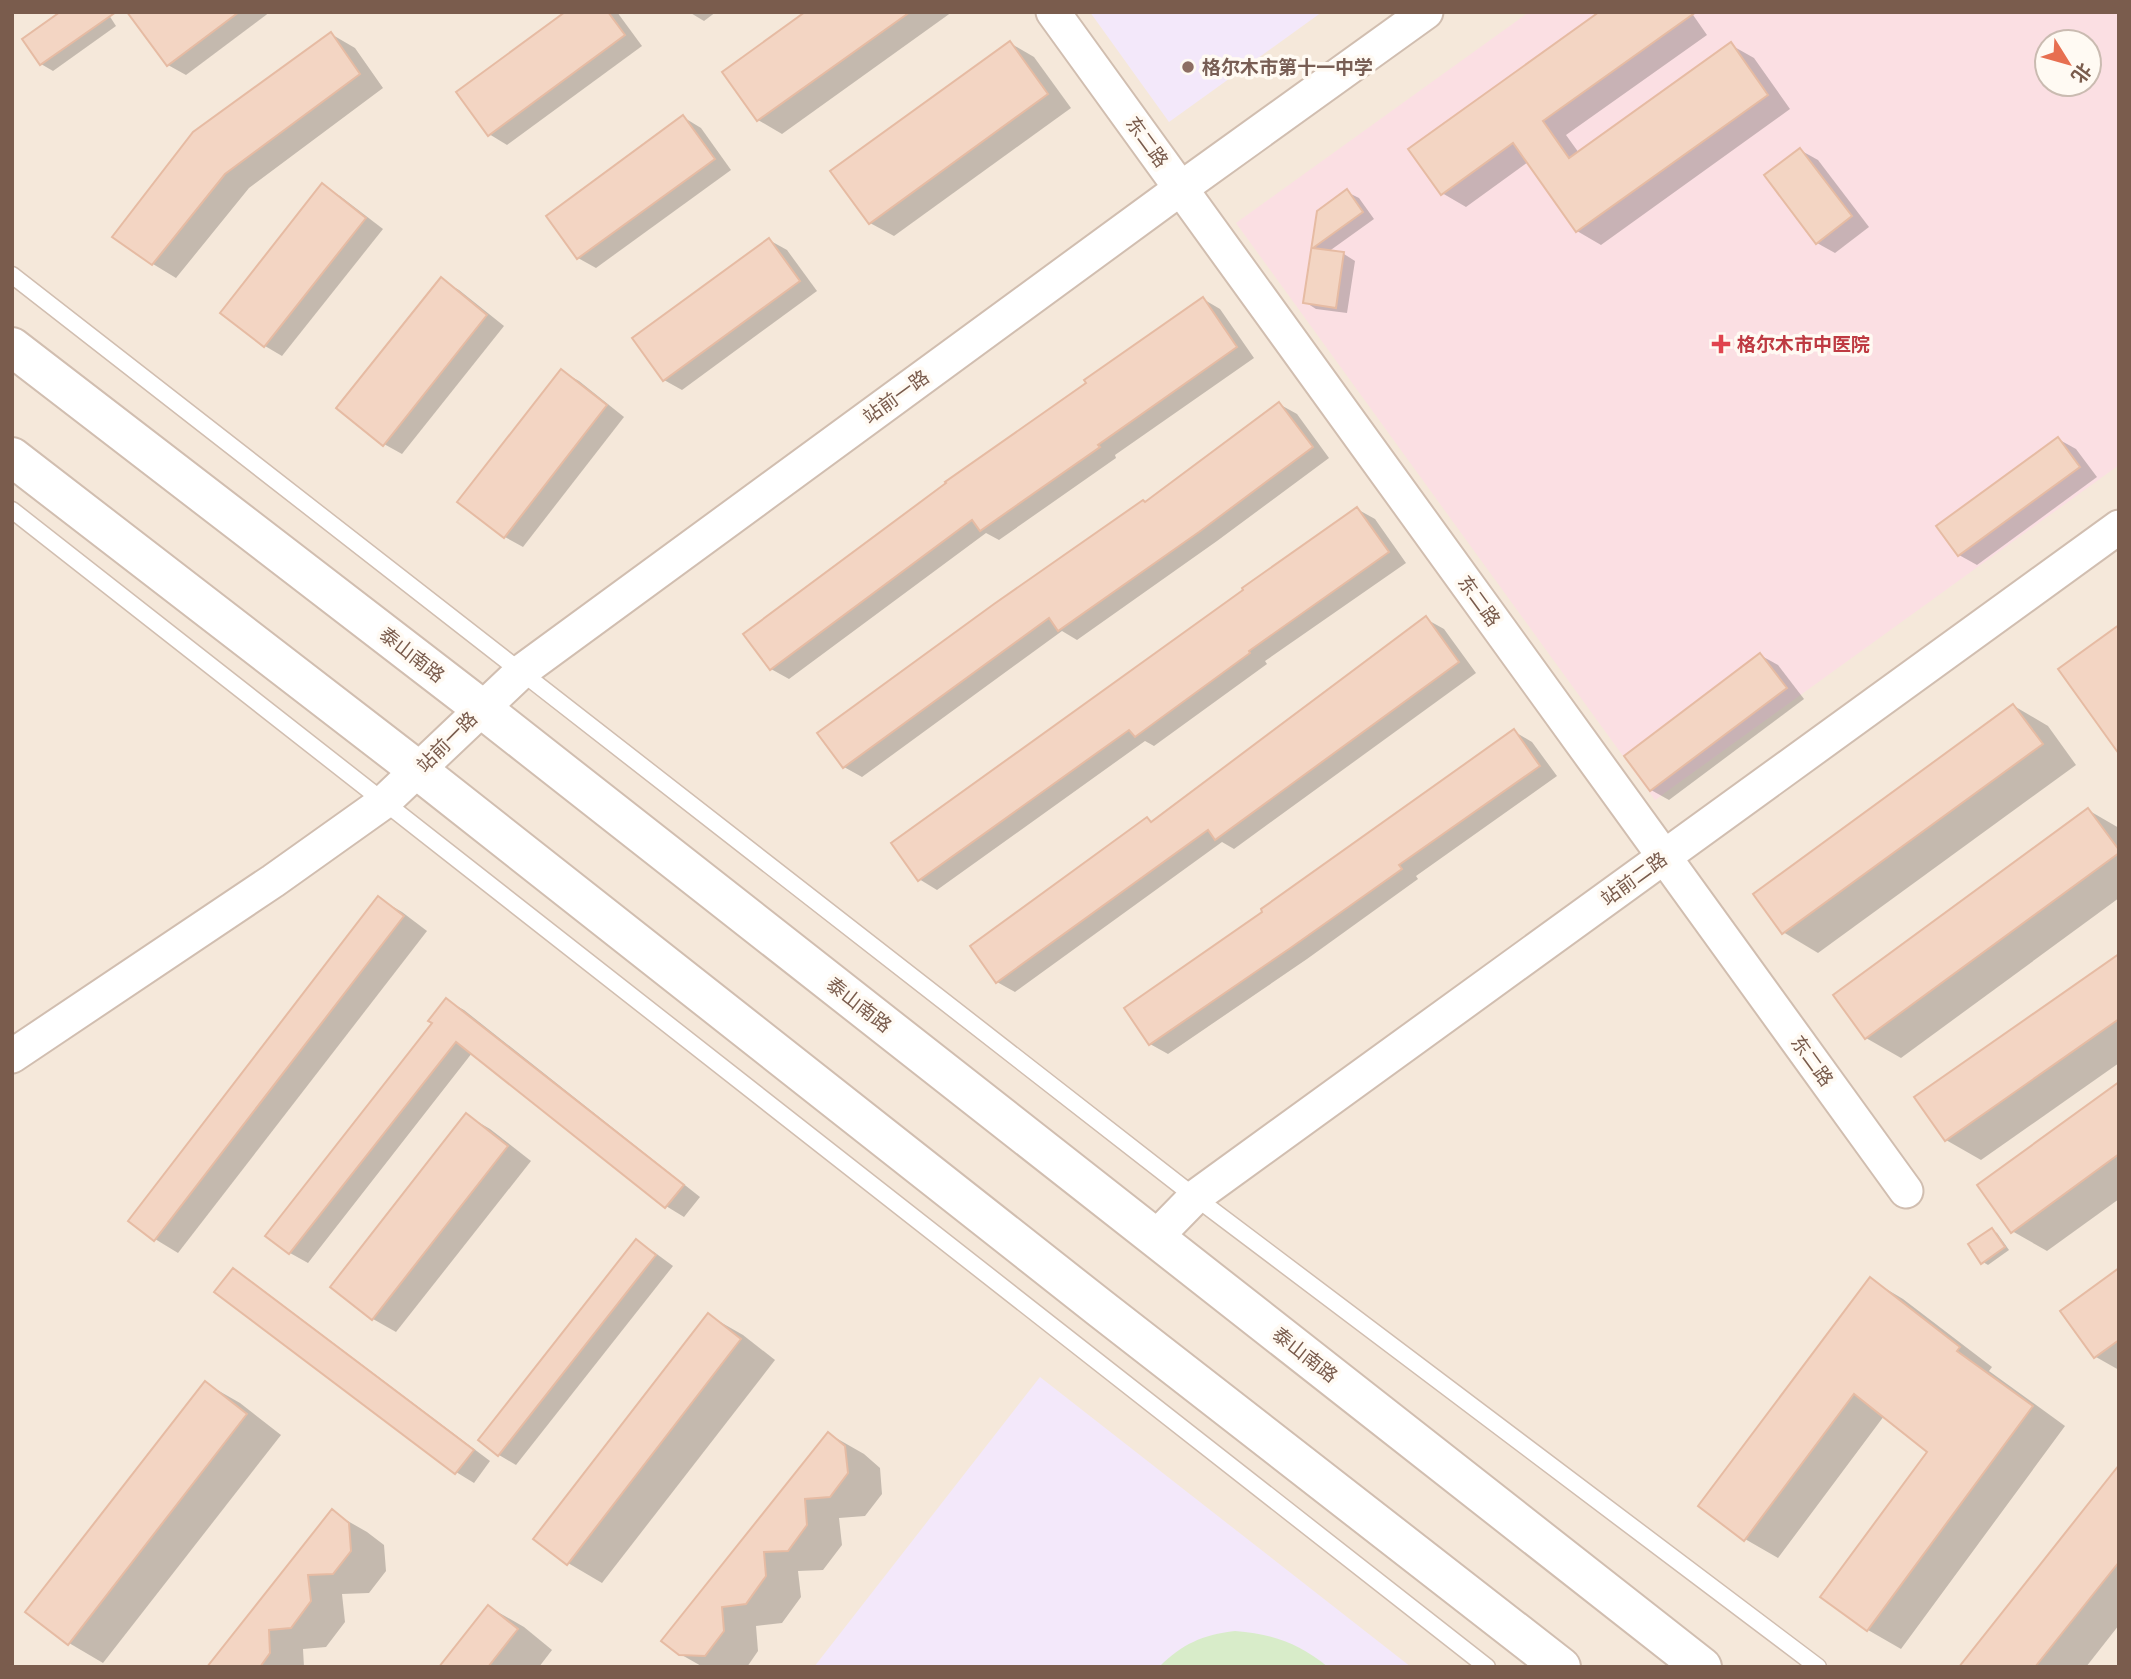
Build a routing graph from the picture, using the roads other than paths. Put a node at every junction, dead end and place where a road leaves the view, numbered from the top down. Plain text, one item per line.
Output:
1 (1053, 12) edge
2 (1426, 12) edge
3 (1180, 189) junction
4 (12, 275) edge
5 (12, 347) edge
6 (12, 457) edge
7 (12, 510) edge
8 (2119, 527) edge
9 (522, 671) junction
10 (481, 708) junction
11 (419, 771) junction
12 (384, 802) junction
13 (1664, 857) junction
14 (12, 1055) edge
15 (1906, 1191) dead end
16 (1195, 1197) junction
17 (1155, 1238) junction
18 (1487, 1667) edge
19 (1561, 1667) edge
20 (1702, 1667) edge
21 (1818, 1667) edge

1 - 3 street, 东二路
2 - 3 street, 站前一路
3 - 9 street, 站前一路
3 - 13 street, 东二路
4 - 9 lane
5 - 10 street, 泰山南路
6 - 11 street
7 - 12 lane
8 - 13 street, 站前二路
9 - 10 street, 站前一路
9 - 16 lane
10 - 11 street, 站前一路
10 - 17 street, 泰山南路
11 - 12 street, 站前一路
11 - 19 street
12 - 14 street, 站前一路
12 - 18 lane
13 - 15 street, 东二路
13 - 16 street, 站前二路
16 - 17 street, 站前二路
16 - 21 lane
17 - 20 street, 泰山南路

